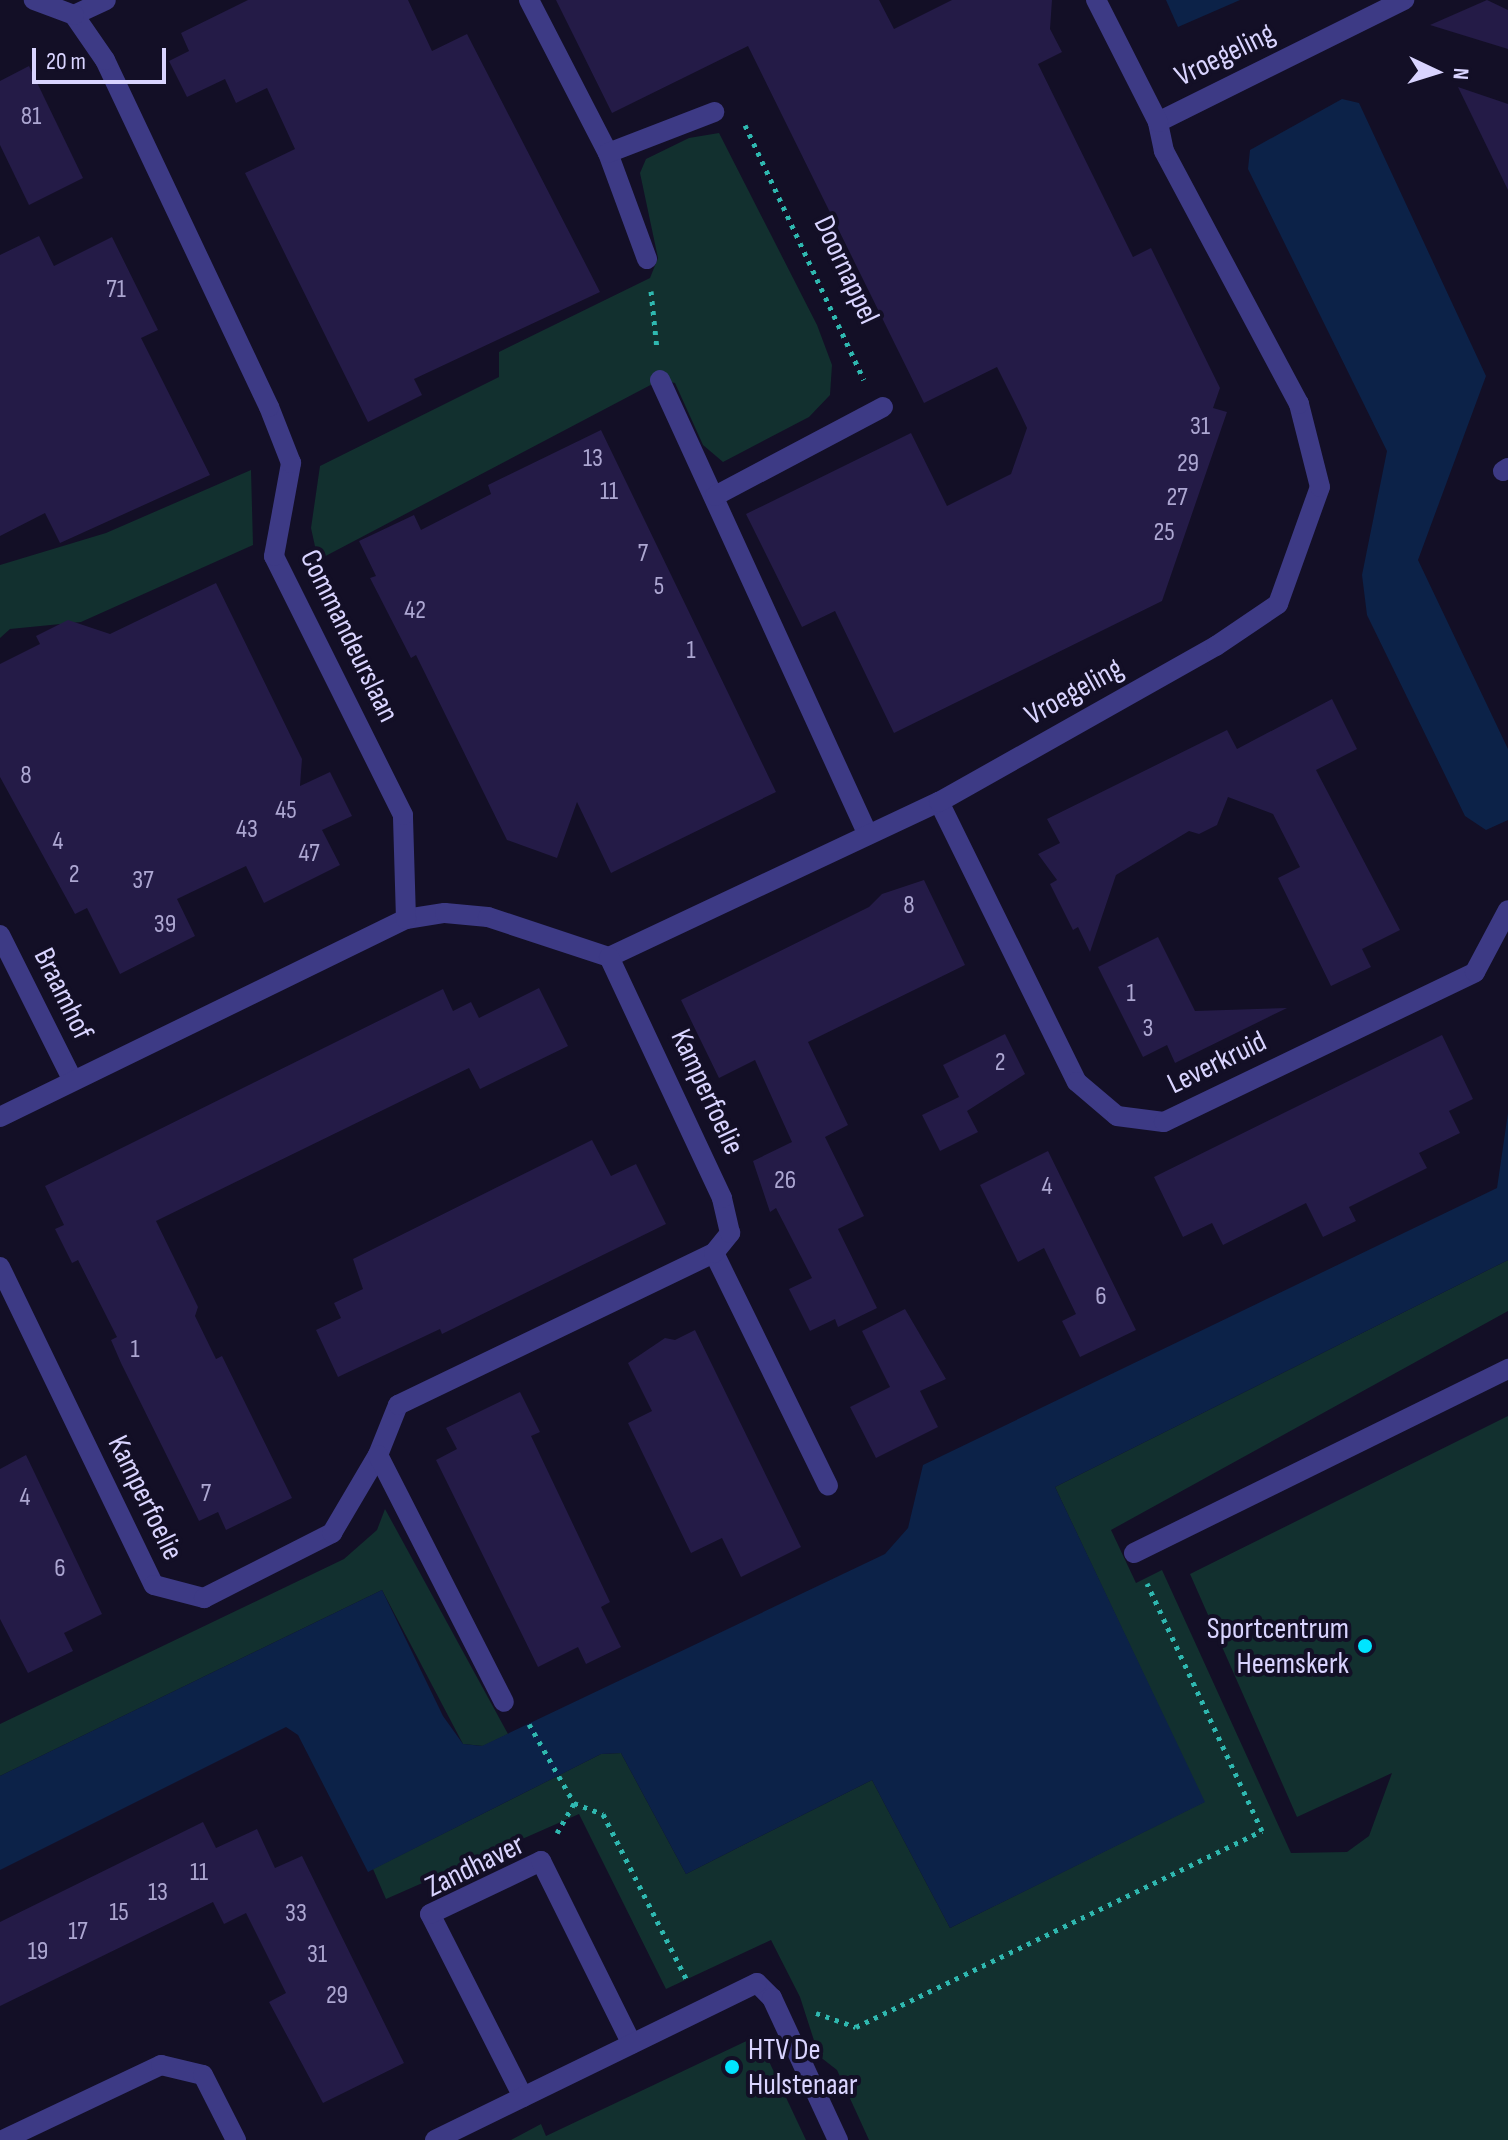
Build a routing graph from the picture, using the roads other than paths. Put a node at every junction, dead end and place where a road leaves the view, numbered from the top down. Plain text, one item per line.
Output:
1 (34, 0) edge
2 (106, 0) edge
3 (529, 0) edge
4 (1096, 0) edge
5 (1404, 0) edge
6 (74, 15) junction
7 (714, 112) road end
8 (1158, 122) junction
9 (608, 153) junction
10 (647, 259) road end
11 (660, 380) road end
12 (883, 407) road end
13 (715, 496) junction
14 (939, 802) junction
15 (868, 835) junction
16 (1508, 910) edge
17 (406, 919) junction
18 (0, 935) edge
19 (609, 957) junction
20 (72, 1079) junction
21 (0, 1117) edge
22 (714, 1253) junction
23 (0, 1267) edge
24 (1508, 1369) edge
25 (378, 1455) junction
26 (828, 1486) dead end
27 (1134, 1553) road end
28 (504, 1702) dead end
29 (632, 2044) junction
30 (523, 2097) junction
31 (3, 2140) edge
32 (236, 2140) edge
33 (435, 2140) edge
34 (838, 2140) edge

1 - 6 street
2 - 6 street
3 - 9 street
4 - 8 street, Vroegeling
5 - 8 street, Vroegeling
6 - 17 street, Commandeurslaan
7 - 9 street
8 - 14 street, Vroegeling
9 - 10 street
11 - 13 street
12 - 13 street
13 - 15 street
14 - 15 street, Vroegeling
14 - 16 street, Leverkruid
15 - 19 street, Vroegeling
17 - 19 street
17 - 20 street
18 - 20 street, Braamhof
19 - 22 street, Kamperfoelie
20 - 21 street
22 - 25 street, Kamperfoelie
22 - 26 street
23 - 25 street, Kamperfoelie
24 - 27 street
25 - 28 street
29 - 30 street
29 - 30 street, Zandhaver
29 - 34 street
30 - 33 street
31 - 32 street

